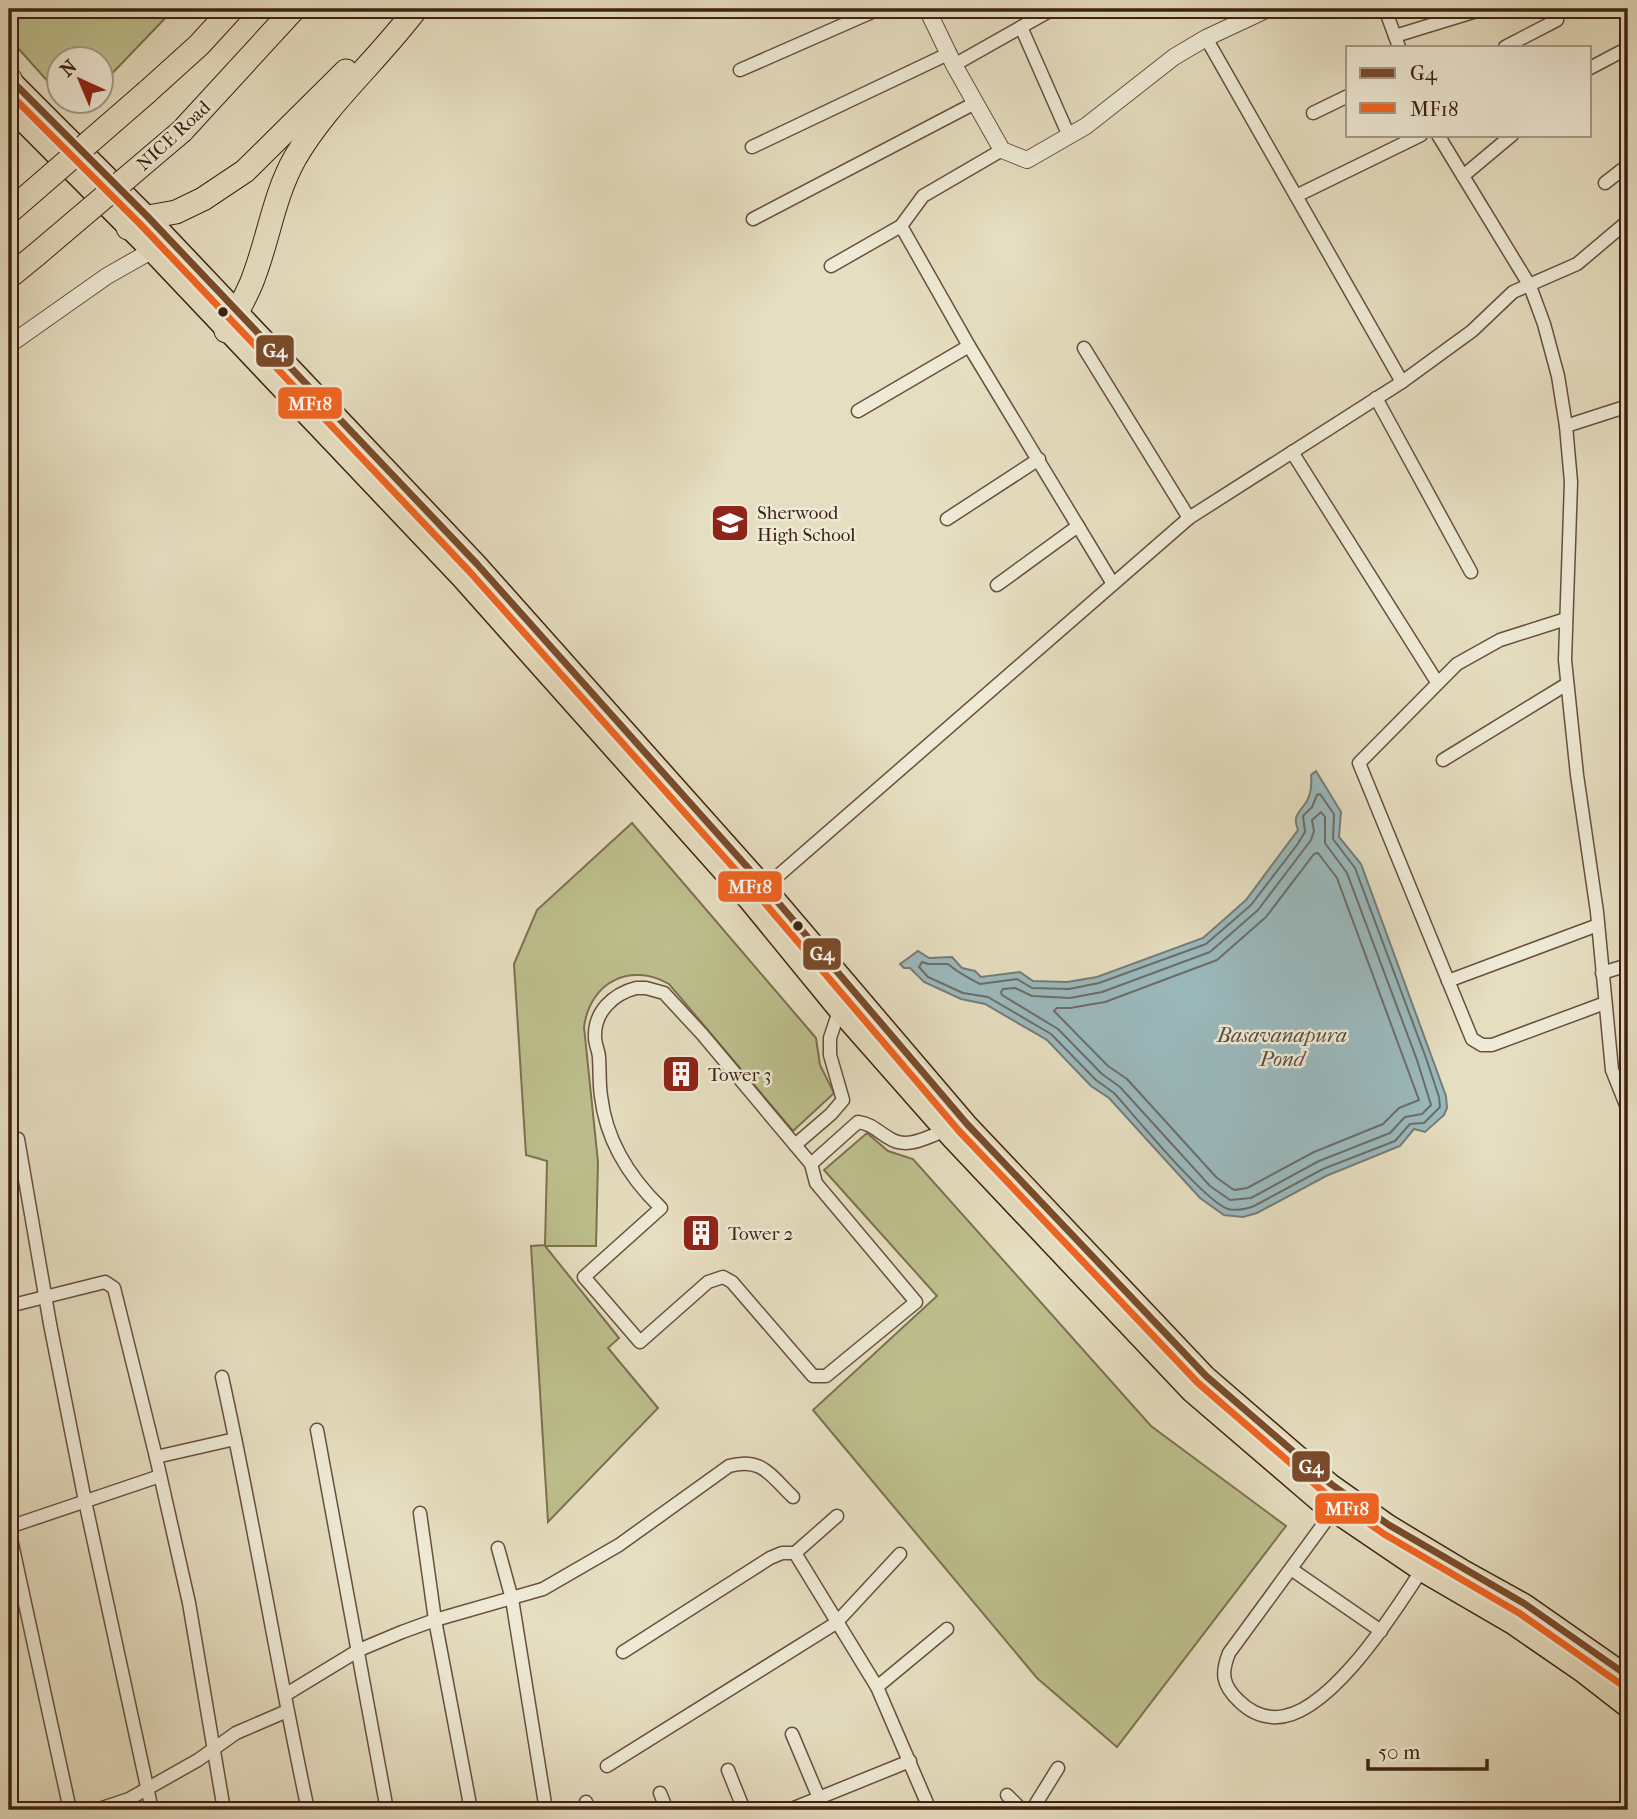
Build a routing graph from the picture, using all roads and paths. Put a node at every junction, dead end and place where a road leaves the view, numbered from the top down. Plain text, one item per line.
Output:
1 (232, 9) edge
2 (294, 9) edge
3 (397, 9) edge
4 (416, 9) edge
5 (878, 9) edge
6 (927, 9) edge
7 (1053, 9) edge
8 (1268, 9) edge
9 (1385, 9) edge
10 (1483, 9) edge
11 (1557, 20) dead end
12 (1021, 27) junction
13 (1206, 38) junction
14 (1397, 41) edge
15 (1507, 46) edge
16 (1628, 48) edge
17 (952, 59) junction
18 (1592, 67) edge
19 (740, 70) dead end
20 (9, 79) edge
21 (1346, 97) edge
22 (975, 103) junction
23 (9, 108) edge
24 (1313, 113) dead end
25 (1069, 136) junction
26 (1419, 136) edge
27 (1439, 136) edge
28 (1511, 136) edge
29 (752, 147) dead end
30 (1002, 150) junction
31 (1628, 164) edge
32 (1463, 176) junction
33 (1605, 183) dead end
34 (1296, 196) junction
35 (9, 212) edge
36 (753, 219) dead end
37 (1628, 221) edge
38 (138, 223) junction
39 (901, 226) junction
40 (150, 251) junction
41 (831, 266) dead end
42 (9, 277) edge
43 (1530, 286) junction
44 (232, 322) junction
45 (9, 345) edge
46 (969, 346) junction
47 (1084, 348) dead end
48 (1402, 382) junction
49 (1377, 398) junction
50 (1628, 406) edge
51 (858, 411) dead end
52 (1566, 426) junction
53 (1292, 452) junction
54 (1039, 459) junction
55 (1189, 518) junction
56 (947, 519) dead end
57 (1078, 526) junction
58 (1471, 572) dead end
59 (1113, 584) junction
60 (997, 585) dead end
61 (1566, 619) junction
62 (1437, 682) junction
63 (1567, 684) junction
64 (1443, 760) dead end
65 (765, 887) junction
66 (749, 901) junction
67 (1598, 925) junction
68 (1628, 965) edge
69 (1602, 972) junction
70 (1448, 981) junction
71 (1605, 1003) junction
72 (839, 1011) junction
73 (1628, 1110) edge
74 (944, 1131) junction
75 (18, 1139) dead end
76 (795, 1145) junction
77 (811, 1164) junction
78 (46, 1297) junction
79 (9, 1306) edge
80 (1200, 1370) junction
81 (222, 1377) dead end
82 (1185, 1385) junction
83 (317, 1430) dead end
84 (236, 1439) junction
85 (156, 1457) junction
86 (160, 1476) junction
87 (793, 1497) dead end
88 (85, 1501) junction
89 (1334, 1511) junction
90 (420, 1513) dead end
91 (837, 1516) dead end
92 (9, 1528) edge
93 (498, 1548) dead end
94 (795, 1553) junction
95 (900, 1554) dead end
96 (1291, 1569) junction
97 (1421, 1571) junction
98 (512, 1599) junction
99 (435, 1620) junction
100 (836, 1623) junction
101 (947, 1629) dead end
102 (1381, 1631) junction
103 (359, 1650) junction
104 (623, 1652) dead end
105 (1628, 1676) edge
106 (877, 1687) junction
107 (285, 1695) junction
108 (1628, 1708) edge
109 (287, 1711) junction
110 (792, 1734) dead end
111 (212, 1749) junction
112 (910, 1761) junction
113 (607, 1766) dead end
114 (1058, 1768) dead end
115 (728, 1770) dead end
116 (148, 1788) junction
117 (660, 1793) dead end
118 (1007, 1795) dead end
119 (819, 1798) junction
120 (69, 1810) edge
121 (96, 1810) edge
122 (152, 1810) edge
123 (224, 1810) edge
124 (307, 1810) edge
125 (387, 1810) edge
126 (471, 1810) edge
127 (545, 1810) edge
128 (667, 1810) edge
129 (744, 1810) edge
130 (789, 1810) edge
131 (930, 1810) edge
132 (1022, 1810) edge
133 (1032, 1810) edge

1 - 35 highway, bridge
2 - 42 highway, NICE Road, bridge
3 - 38 highway
4 - 44 highway
5 - 19 street
6 - 17 street
7 - 12 street
8 - 13 street
9 - 14 street
10 - 14 street
11 - 15 street
12 - 17 street
12 - 25 street
13 - 25 street
13 - 34 street
16 - 18 street
17 - 22 street
17 - 29 street
20 - 38 main road
21 - 24 street
22 - 30 street
22 - 36 street
23 - 38 main road
25 - 30 street
26 - 34 street
27 - 32 street
28 - 32 street
30 - 39 street
31 - 33 street
32 - 43 street
34 - 48 street
37 - 43 street
38 - 40 main road
38 - 44 main road
39 - 41 street
39 - 46 street
40 - 44 main road
40 - 45 street
43 - 48 street
43 - 52 street
44 - 65 main road
44 - 66 main road
46 - 51 street
46 - 54 street
47 - 55 street
48 - 49 street
49 - 53 street
49 - 58 street
50 - 52 street
52 - 61 street
53 - 55 street
53 - 62 street
54 - 56 street
54 - 57 street
55 - 59 street
57 - 59 street
57 - 60 street
59 - 65 street
61 - 62 street
61 - 63 street
62 - 70 street
63 - 64 street
63 - 67 street
65 - 66 street
65 - 80 main road
66 - 72 main road
67 - 69 street
67 - 70 street
68 - 69 street
69 - 71 street
70 - 71 street
71 - 73 street
72 - 74 main road
72 - 76 street
74 - 77 street
74 - 82 main road
75 - 78 street
76 - 77 street
76 - 77 street
78 - 79 street
78 - 85 street
78 - 88 street
80 - 82 main road
80 - 105 main road
81 - 84 street
82 - 89 main road
83 - 103 street
84 - 85 street
84 - 107 street
85 - 86 street
86 - 88 street
86 - 111 street
87 - 98 street
88 - 92 street
88 - 116 street
89 - 96 street
89 - 97 main road
90 - 99 street
91 - 94 street
92 - 120 street
93 - 98 street
94 - 100 street
94 - 104 street
95 - 100 street
96 - 102 street
96 - 102 street
97 - 102 street
97 - 108 main road
98 - 99 street
98 - 127 street
99 - 103 street
99 - 126 street
100 - 106 street
100 - 113 street
101 - 106 street
103 - 107 street
103 - 125 street
106 - 112 street
107 - 109 street
109 - 111 street
109 - 124 street
110 - 119 street
111 - 116 street
111 - 123 street
112 - 119 street
112 - 131 street
114 - 133 street
115 - 129 street
116 - 121 street
116 - 122 street
117 - 128 street
118 - 132 street
119 - 130 street

